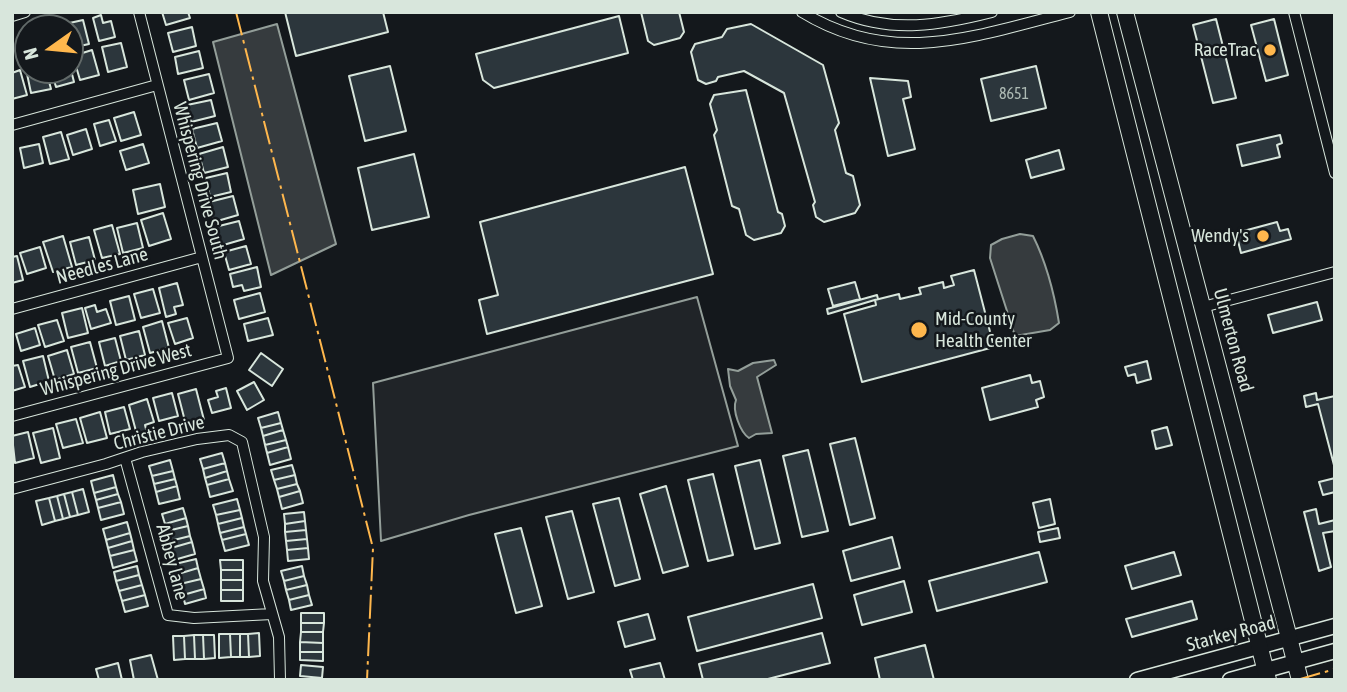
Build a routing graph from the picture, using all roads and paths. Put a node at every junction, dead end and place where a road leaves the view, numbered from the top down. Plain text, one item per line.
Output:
1 (25, 12) edge
2 (139, 12) edge
3 (802, 12) edge
4 (841, 12) edge
5 (992, 12) edge
6 (1070, 12) edge
7 (1099, 12) edge
8 (1125, 12) edge
9 (1294, 12) edge
10 (12, 16) edge
11 (157, 85) junction
12 (12, 124) edge
13 (1335, 173) edge
14 (202, 257) junction
15 (1335, 272) edge
16 (1203, 307) junction
17 (12, 309) edge
18 (228, 358) joint
19 (12, 416) edge
20 (125, 458) junction
21 (12, 489) edge
22 (272, 614) junction
23 (1335, 626) edge
24 (1289, 638) junction
25 (1260, 647) junction
26 (1335, 651) edge
27 (1295, 662) junction
28 (1267, 675) edge
29 (280, 680) edge
30 (1137, 680) edge
31 (1230, 680) edge
32 (1300, 680) edge

1 - 10 street
2 - 11 street, Whispering Drive South
3 - 6 street
4 - 5 street
7 - 25 main road
8 - 16 main road, Ulmerton Road
9 - 13 street
11 - 12 street
11 - 14 street, Whispering Drive South
14 - 17 street, Needles Lane
14 - 18 street, Whispering Drive South
15 - 16 street
16 - 24 main road, Ulmerton Road
18 - 19 street, Whispering Drive West
20 - 21 street, Christie Drive
20 - 22 street, Abbey lane
20 - 22 street, Christie Drive
22 - 29 street, Christie Drive
23 - 24 main road, Starkey Road
24 - 25 main road, Starkey Road
24 - 27 main road, Ulmerton Road
25 - 28 main road
25 - 30 main road, Starkey Road
26 - 27 main road
27 - 28 main road
27 - 32 main road, Ulmerton Road
28 - 31 main road

